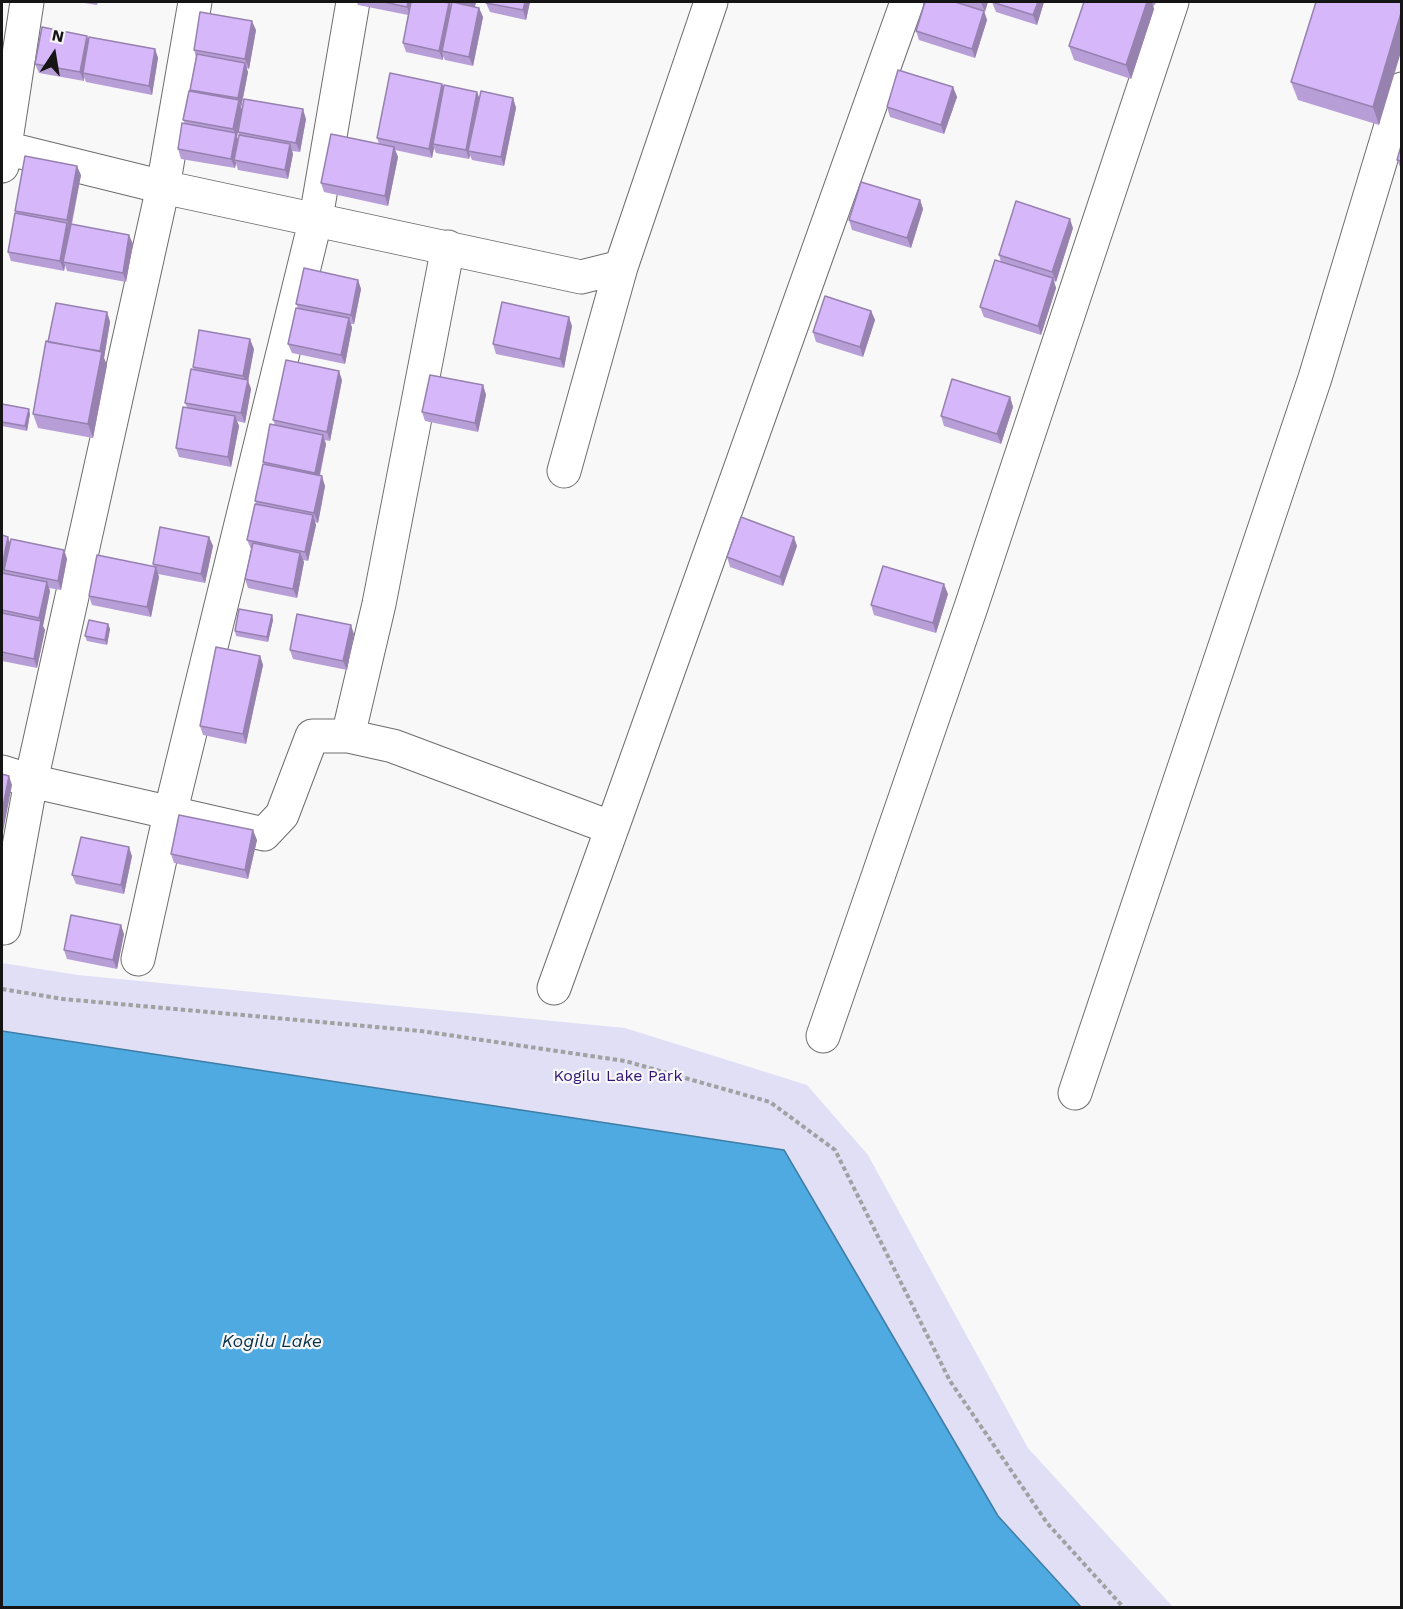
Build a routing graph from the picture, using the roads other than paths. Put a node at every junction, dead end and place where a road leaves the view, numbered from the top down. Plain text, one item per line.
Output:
1 (27, 2) edge
2 (195, 2) edge
3 (353, 2) edge
4 (711, 2) edge
5 (907, 2) edge
6 (1172, 2) edge
7 (1401, 89) edge
8 (3, 157) edge
9 (163, 187) junction
10 (316, 218) junction
11 (448, 248) junction
12 (621, 267) junction
13 (564, 471) dead end
14 (348, 736) junction
15 (16, 776) edge
16 (170, 814) junction
17 (612, 828) junction
18 (4, 928) dead end
19 (138, 959) dead end
20 (554, 988) dead end
21 (823, 1036) dead end
22 (1075, 1093) dead end

1 - 8 street
2 - 9 street
3 - 10 street
4 - 12 street
5 - 17 street
6 - 21 street
7 - 22 street
8 - 9 street
9 - 10 street
9 - 15 street
10 - 11 street
10 - 16 street
11 - 12 street
11 - 14 street
12 - 13 street
14 - 16 street
14 - 17 street
15 - 16 street
15 - 18 street
16 - 19 street
17 - 20 street

